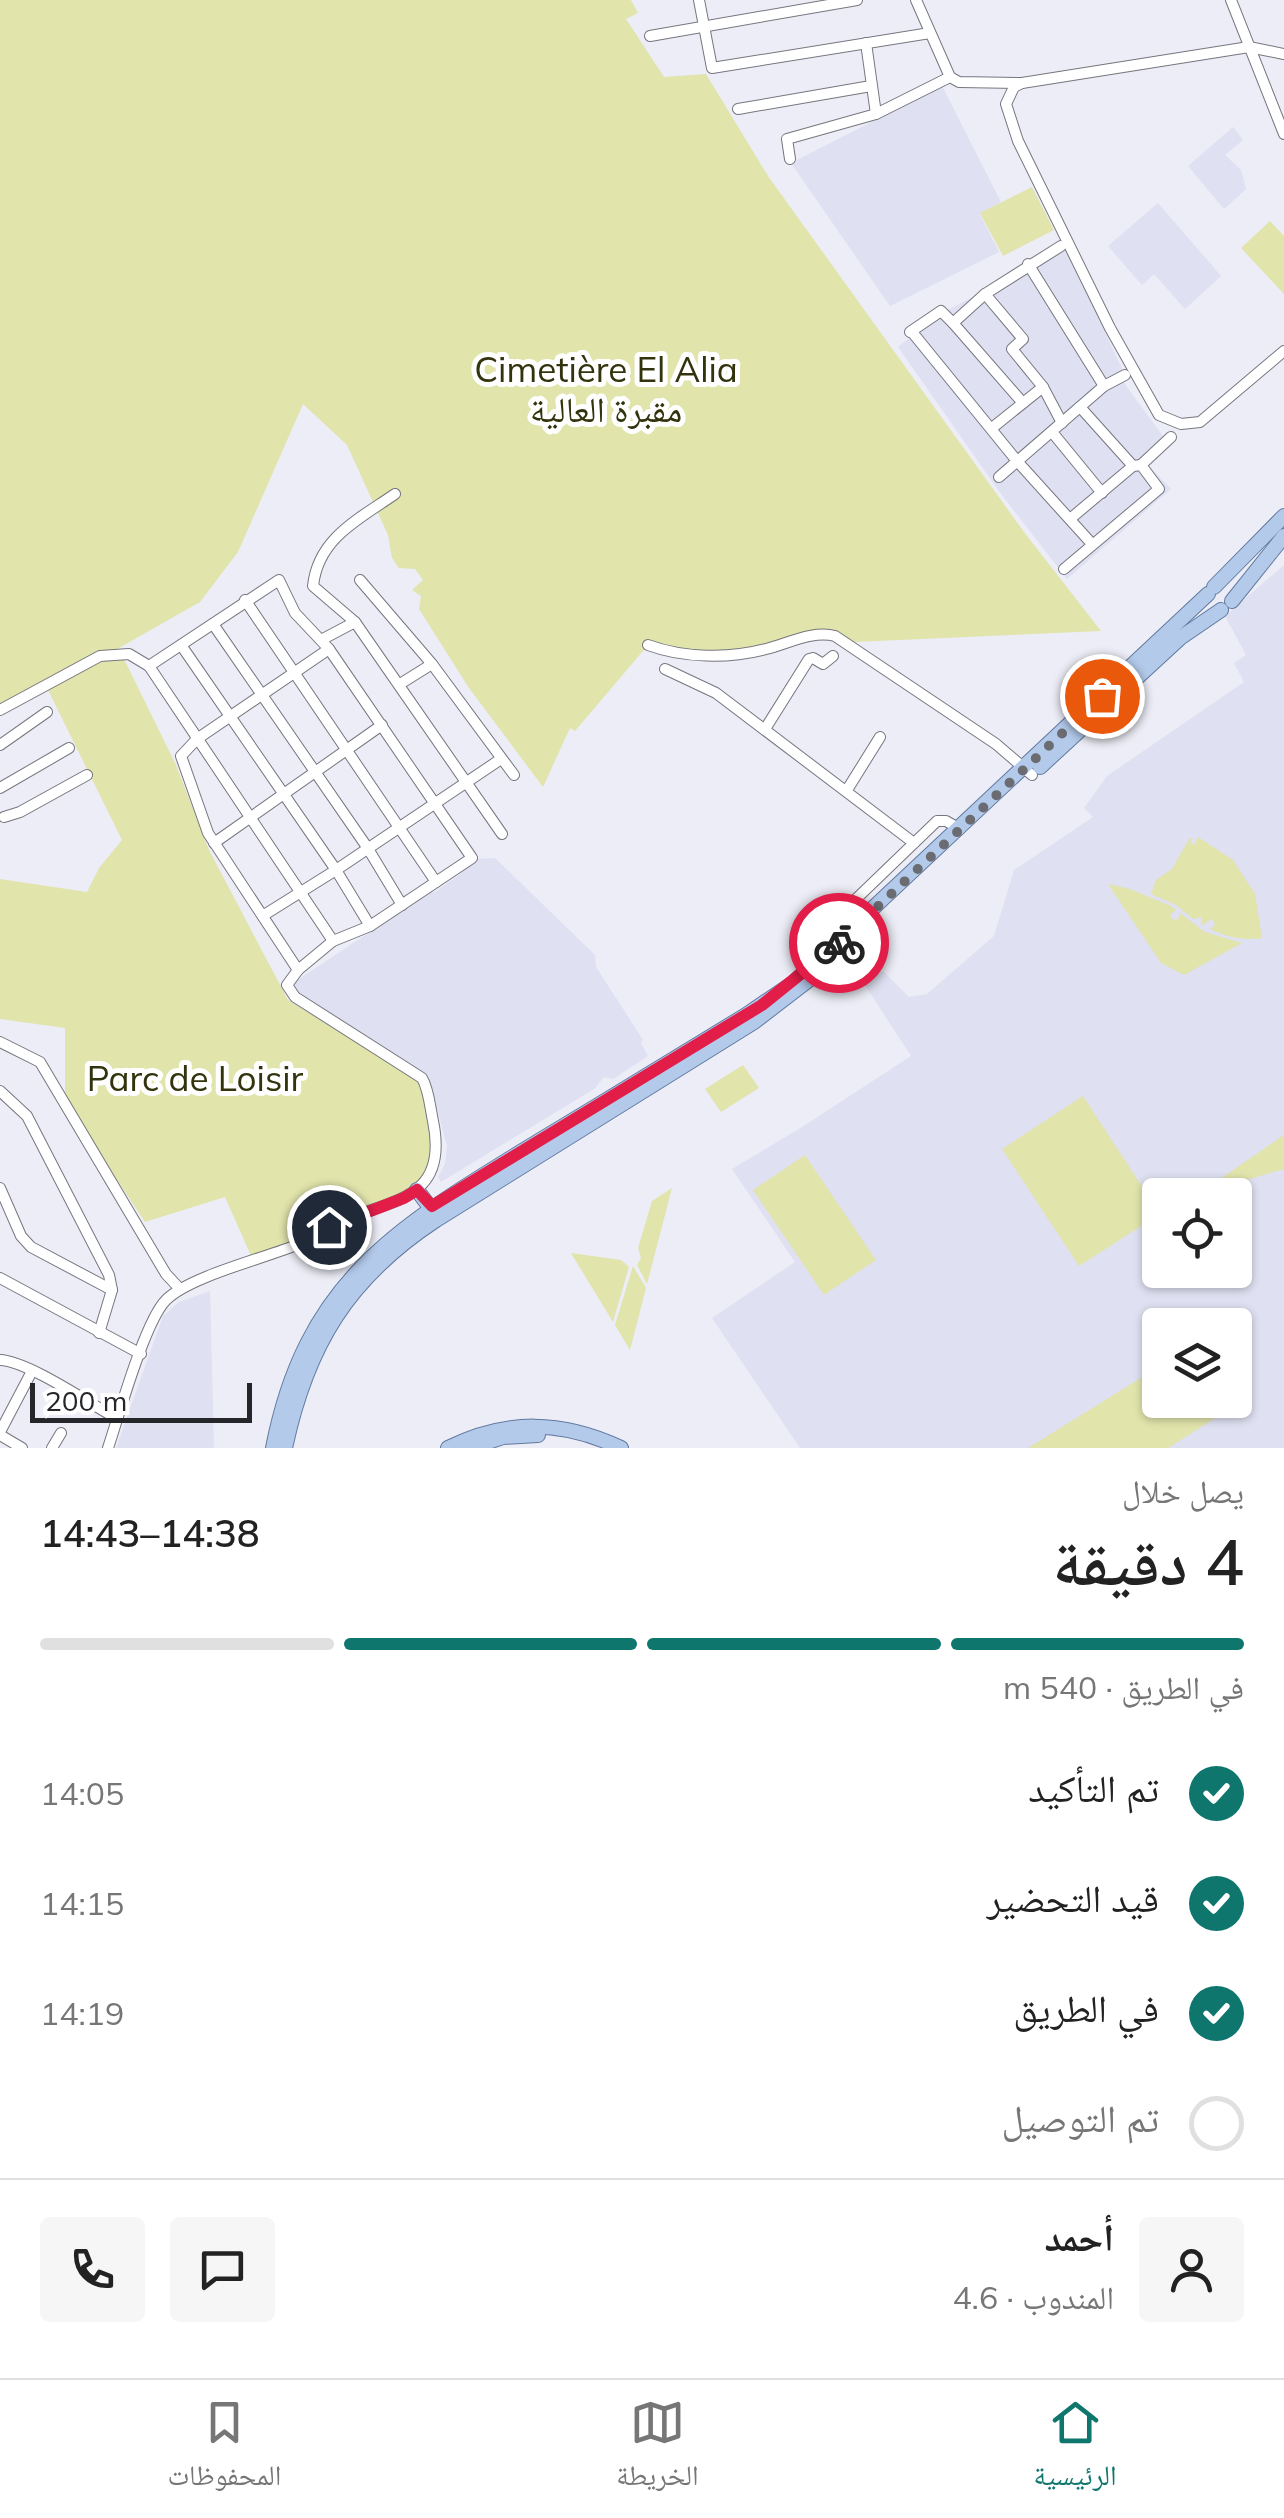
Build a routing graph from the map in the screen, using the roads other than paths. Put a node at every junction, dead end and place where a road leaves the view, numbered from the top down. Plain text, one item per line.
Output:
1 (699, 0) edge
2 (857, 0) edge
3 (916, 0) edge
4 (1231, 0) edge
5 (790, 6) edge
6 (703, 26) junction
7 (930, 33) junction
8 (650, 36) dead end
9 (866, 43) junction
10 (1249, 48) junction
11 (1284, 54) edge
12 (950, 77) junction
13 (1022, 83) junction
14 (871, 86) junction
15 (738, 108) dead end
16 (876, 114) junction
17 (1284, 134) edge
18 (790, 159) dead end
19 (1061, 246) dead end
20 (1028, 264) junction
21 (985, 294) junction
22 (953, 323) junction
23 (1284, 351) edge
24 (1125, 375) dead end
25 (1104, 386) junction
26 (1043, 387) junction
27 (1023, 403) junction
28 (1080, 407) junction
29 (1062, 422) junction
30 (992, 428) junction
31 (1052, 432) junction
32 (1170, 438) dead end
33 (1018, 462) junction
34 (1136, 466) junction
35 (999, 477) dead end
36 (1102, 493) junction
37 (395, 494) dead end
38 (1284, 516) edge
39 (1070, 519) junction
40 (1284, 536) edge
41 (1092, 544) junction
42 (1064, 569) dead end
43 (360, 580) dead end
44 (1211, 590) junction
45 (245, 600) junction
46 (1226, 606) junction
47 (355, 622) junction
48 (213, 624) junction
49 (181, 645) junction
50 (325, 645) junction
51 (648, 645) dead end
52 (832, 656) dead end
53 (432, 664) junction
54 (149, 666) junction
55 (665, 669) dead end
56 (294, 672) junction
57 (400, 684) junction
58 (261, 694) junction
59 (0, 710) edge
60 (48, 712) dead end
61 (230, 717) junction
62 (382, 725) junction
63 (1075, 728) junction
64 (765, 729) junction
65 (880, 737) dead end
66 (197, 739) junction
67 (0, 745) edge
68 (69, 748) dead end
69 (348, 749) junction
70 (500, 758) junction
71 (315, 772) junction
72 (1028, 772) junction
73 (514, 775) dead end
74 (87, 776) dead end
75 (467, 779) junction
76 (0, 788) edge
77 (847, 790) junction
78 (283, 794) junction
79 (433, 802) junction
80 (1, 816) edge
81 (250, 818) junction
82 (401, 825) junction
83 (960, 829) junction
84 (502, 834) dead end
85 (214, 843) junction
86 (914, 843) junction
87 (368, 847) junction
88 (336, 870) junction
89 (436, 882) junction
90 (299, 890) junction
91 (402, 905) junction
92 (264, 914) junction
93 (370, 926) junction
94 (334, 941) junction
95 (802, 951) dead end
96 (298, 970) junction
97 (0, 1042) edge
98 (0, 1091) edge
99 (0, 1188) edge
100 (414, 1193) junction
101 (429, 1216) junction
102 (0, 1278) edge
103 (112, 1290) junction
104 (180, 1290) junction
105 (99, 1333) junction
106 (141, 1354) junction
107 (0, 1360) edge
108 (32, 1371) junction
109 (118, 1419) junction
110 (61, 1432) dead end
111 (0, 1433) edge
112 (281, 1439) edge
113 (22, 1448) edge
114 (52, 1448) edge
115 (108, 1448) edge
116 (448, 1448) edge
117 (470, 1448) edge
118 (600, 1448) edge
119 (620, 1448) edge

1 - 6 street
2 - 5 street
3 - 7 street
4 - 10 street
5 - 6 street
6 - 8 street
6 - 9 street
7 - 9 street
7 - 12 street
9 - 14 street
10 - 11 street
10 - 13 street
10 - 17 street
12 - 13 street
12 - 16 street
13 - 23 street
14 - 15 street
14 - 16 street
16 - 18 street
19 - 20 street
20 - 21 street
20 - 25 street
21 - 22 street
21 - 26 street
22 - 27 street
22 - 30 street
24 - 25 street
25 - 28 street
26 - 27 street
26 - 29 street
27 - 30 street
28 - 29 street
28 - 34 street
29 - 31 street
30 - 33 street
31 - 33 street
31 - 36 street
32 - 34 street
33 - 35 street
33 - 39 street
34 - 36 street
34 - 41 street
36 - 39 street
37 - 47 street
38 - 44 main road
39 - 41 street
40 - 46 main road
41 - 42 street
43 - 53 street
44 - 46 main road
44 - 46 main road
44 - 63 main road
45 - 48 street
45 - 50 street
45 - 56 street
46 - 63 main road
47 - 50 street
47 - 57 street
48 - 49 street
48 - 58 street
49 - 54 street
49 - 61 street
50 - 56 street
50 - 62 street
51 - 72 street
52 - 64 street
53 - 57 street
53 - 70 street
54 - 59 street
54 - 66 street
55 - 64 street
56 - 58 street
56 - 69 street
57 - 75 street
58 - 61 street
58 - 71 street
60 - 67 street
61 - 66 street
61 - 78 street
62 - 69 street
62 - 79 street
63 - 72 main road
64 - 77 street
65 - 77 street
66 - 81 street
66 - 85 street
68 - 76 street
69 - 71 street
69 - 82 street
70 - 73 street
70 - 75 street
71 - 78 street
71 - 87 street
72 - 83 main road
72 - 101 main road
74 - 80 street
75 - 79 street
75 - 84 street
77 - 86 street
78 - 81 street
78 - 88 street
79 - 82 street
79 - 89 street
81 - 85 street
81 - 90 street
82 - 87 street
82 - 89 street
83 - 86 street
83 - 101 main road
85 - 92 street
86 - 95 street
87 - 88 street
87 - 91 street
88 - 90 street
88 - 93 street
89 - 91 street
90 - 92 street
90 - 94 street
91 - 93 street
92 - 96 street
93 - 94 street
94 - 96 street
96 - 100 street
97 - 104 street
98 - 103 street
99 - 103 street
100 - 101 main road
100 - 104 street
101 - 112 main road
102 - 105 street
103 - 105 street
104 - 106 street
105 - 106 street
106 - 109 street
107 - 108 street
108 - 109 street
108 - 111 street
109 - 115 street
110 - 114 street
111 - 113 street
116 - 119 main road
117 - 118 main road

